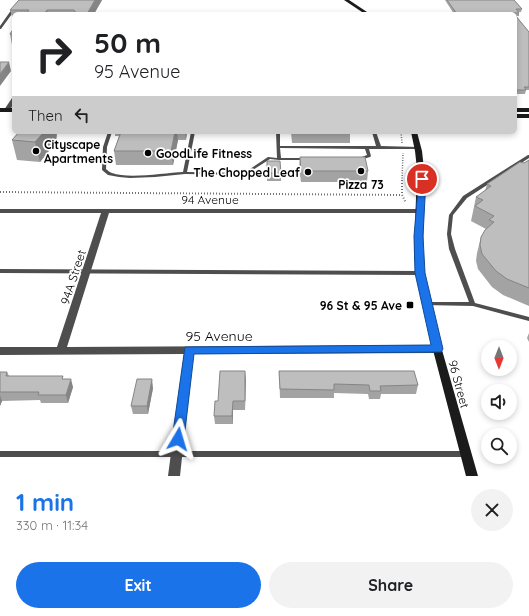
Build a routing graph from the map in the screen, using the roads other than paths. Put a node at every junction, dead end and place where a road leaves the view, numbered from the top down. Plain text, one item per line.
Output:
1 (25, 0) edge
2 (346, 0) edge
3 (365, 12) edge
4 (2, 20) edge
5 (0, 28) edge
6 (12, 101) edge
7 (3, 110) edge
8 (517, 110) edge
9 (529, 110) edge
10 (517, 116) edge
11 (529, 116) edge
12 (109, 134) edge
13 (192, 134) edge
14 (278, 134) edge
15 (375, 134) edge
16 (415, 134) edge
17 (278, 147) junction
18 (367, 148) junction
19 (379, 148) junction
20 (419, 148) junction
21 (529, 156) edge
22 (279, 159) junction
23 (309, 159) edge
24 (355, 159) edge
25 (185, 174) junction
26 (0, 211) edge
27 (106, 211) junction
28 (420, 211) junction
29 (88, 271) junction
30 (0, 272) edge
31 (420, 273) junction
32 (426, 304) junction
33 (473, 304) junction
34 (529, 319) edge
35 (438, 349) junction
36 (189, 350) junction
37 (0, 351) edge
38 (61, 351) junction
39 (176, 453) junction
40 (0, 454) edge
41 (466, 454) junction
42 (174, 476) edge
43 (472, 476) edge

1 - 4 lane
2 - 3 street
4 - 5 lane
6 - 7 street
8 - 9 street
10 - 11 street
12 - 25 lane
13 - 25 lane
14 - 17 lane
15 - 19 lane
16 - 20 street, 96 Street
17 - 18 lane
17 - 22 lane
18 - 19 lane
18 - 24 lane
19 - 20 lane
20 - 28 street, 96 Street
21 - 33 lane
22 - 23 lane
22 - 25 lane
26 - 27 street, 94 Avenue
27 - 28 street, 94 Avenue
27 - 29 street, 94A Street
28 - 31 street, 96 Street
29 - 30 lane
29 - 31 lane
29 - 38 street, 94A Street
31 - 32 street, 96 Street
32 - 33 lane
32 - 35 street, 96 Street
33 - 34 lane
35 - 36 street, 95 Avenue
35 - 41 street, 96 Street
36 - 38 street, 95 Avenue
36 - 39 street
37 - 38 street, 95 Avenue
39 - 40 lane
39 - 41 lane
39 - 42 street
41 - 43 street, 96 Street

